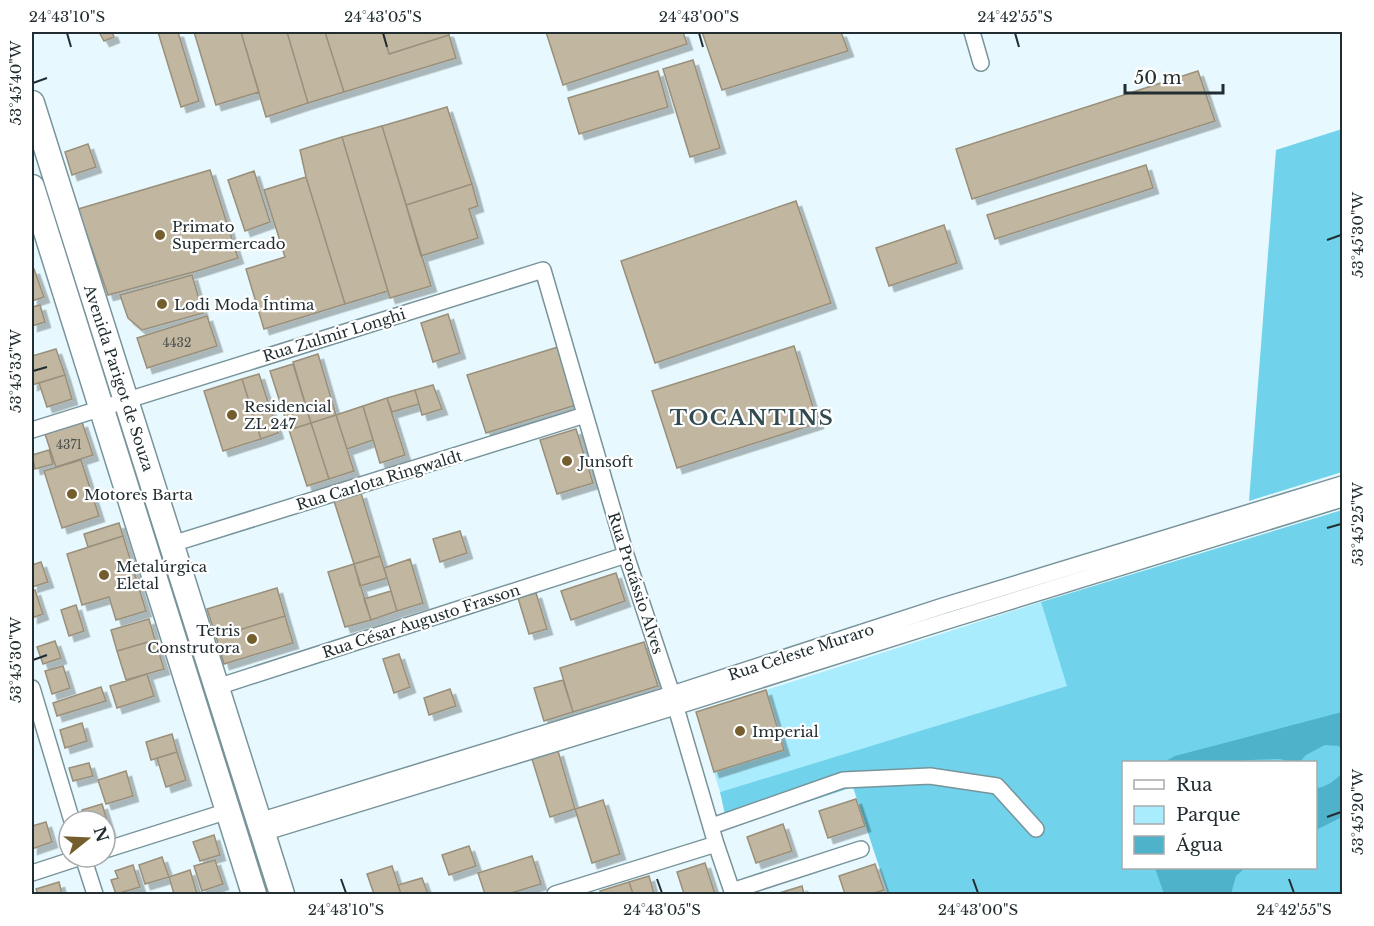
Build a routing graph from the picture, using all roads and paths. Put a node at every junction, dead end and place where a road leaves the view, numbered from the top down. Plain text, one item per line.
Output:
1 (972, 32) edge
2 (981, 63) dead end
3 (32, 103) edge
4 (32, 187) edge
5 (543, 270) joint
6 (80, 340) junction
7 (125, 400) junction
8 (102, 408) junction
9 (585, 415) junction
10 (32, 430) edge
11 (1342, 484) edge
12 (153, 485) junction
13 (1342, 499) edge
14 (172, 544) junction
15 (626, 555) junction
16 (217, 687) junction
17 (32, 688) edge
18 (673, 701) junction
19 (204, 733) junction
20 (251, 795) junction
21 (68, 809) edge
22 (228, 811) junction
23 (712, 826) junction
24 (261, 827) junction
25 (1036, 829) dead end
26 (235, 834) junction
27 (716, 844) junction
28 (117, 846) edge
29 (861, 849) dead end
30 (57, 865) edge
31 (86, 869) edge
32 (32, 873) edge
33 (274, 890) edge
34 (732, 893) edge
35 (95, 894) edge
36 (254, 894) edge
37 (555, 894) edge

1 - 2 street
3 - 7 main road, Avenida Parigot de Souza
4 - 6 main road, Avenida Parigot de Souza
5 - 7 street, Rua Zulmir Longhi
5 - 9 street, Rua Protássio Alves
6 - 7 main road
6 - 8 main road, Avenida Parigot de Souza
7 - 8 street, Rua Zulmir Longhi
7 - 12 main road, Avenida Parigot de Souza
8 - 10 street
8 - 12 main road
8 - 19 main road, Avenida Parigot de Souza
9 - 14 street, Rua Carlota Ringwaldt
9 - 15 street, Rua Protássio Alves
11 - 18 street, Rua Celeste Muraro
12 - 14 main road, Avenida Parigot de Souza
13 - 18 street, Rua Celeste Muraro
14 - 16 main road, Avenida Parigot de Souza
15 - 16 street, Rua César Augusto Frasson
15 - 18 street, Rua Protássio Alves
16 - 20 main road, Avenida Parigot de Souza
17 - 21 street
18 - 23 street, Rua Protássio Alves
18 - 24 street, Rua Celeste Muraro
19 - 20 main road
19 - 22 main road, Avenida Parigot de Souza
20 - 24 main road, Avenida Parigot de Souza
22 - 26 main road, Avenida Parigot de Souza
22 - 28 street
23 - 25 street
23 - 27 street, Rua Protássio Alves
24 - 33 main road, Avenida Parigot de Souza
26 - 33 main road
26 - 36 main road, Avenida Parigot de Souza
27 - 34 street, Rua Protássio Alves
27 - 37 street
29 - 34 street
30 - 32 street
31 - 35 street

